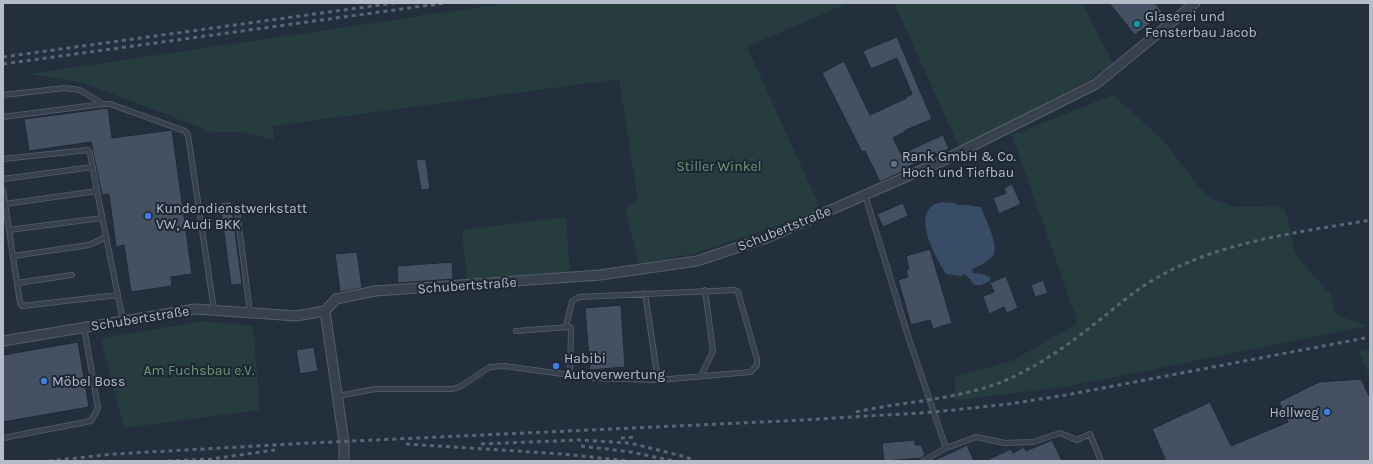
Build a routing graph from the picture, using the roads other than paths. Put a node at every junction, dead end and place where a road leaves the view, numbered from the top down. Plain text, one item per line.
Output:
1 (1195, 3) edge
2 (3, 95) edge
3 (103, 104) junction
4 (3, 117) edge
5 (3, 159) edge
6 (92, 167) junction
7 (3, 179) edge
8 (3, 190) edge
9 (97, 191) junction
10 (866, 195) junction
11 (5, 204) junction
12 (237, 210) dead end
13 (102, 218) junction
14 (9, 230) junction
15 (106, 237) junction
16 (13, 256) junction
17 (72, 275) dead end
18 (17, 283) junction
19 (705, 290) junction
20 (645, 293) junction
21 (118, 295) junction
22 (214, 310) junction
23 (325, 311) junction
24 (250, 313) junction
25 (123, 321) junction
26 (566, 326) junction
27 (84, 327) junction
28 (516, 331) dead end
29 (3, 341) edge
30 (570, 376) junction
31 (701, 376) junction
32 (658, 380) junction
33 (338, 396) junction
34 (3, 438) edge
35 (946, 448) junction
36 (344, 461) edge
37 (923, 461) edge
38 (1101, 461) edge

1 - 10 street, Schubertstraße
2 - 3 lane
3 - 4 lane
3 - 22 lane
5 - 6 lane
6 - 7 lane
6 - 9 lane
8 - 11 lane
9 - 11 lane
9 - 13 lane
10 - 23 street, Schubertstraße
10 - 35 lane
11 - 14 lane
12 - 24 lane
13 - 14 lane
13 - 15 lane
14 - 16 lane
15 - 16 lane
15 - 21 lane
16 - 18 lane
17 - 18 lane
18 - 21 lane
19 - 20 lane
19 - 31 lane
19 - 31 lane
20 - 26 lane
20 - 32 lane
21 - 25 lane
22 - 24 street, Schubertstraße
22 - 25 street, Schubertstraße
23 - 24 street, Schubertstraße
23 - 33 street
25 - 27 street, Schubertstraße
26 - 28 lane
26 - 30 lane
27 - 29 street, Schubertstraße
27 - 34 lane
30 - 32 lane
30 - 33 lane
31 - 32 lane
33 - 36 street
35 - 37 lane
35 - 38 lane

